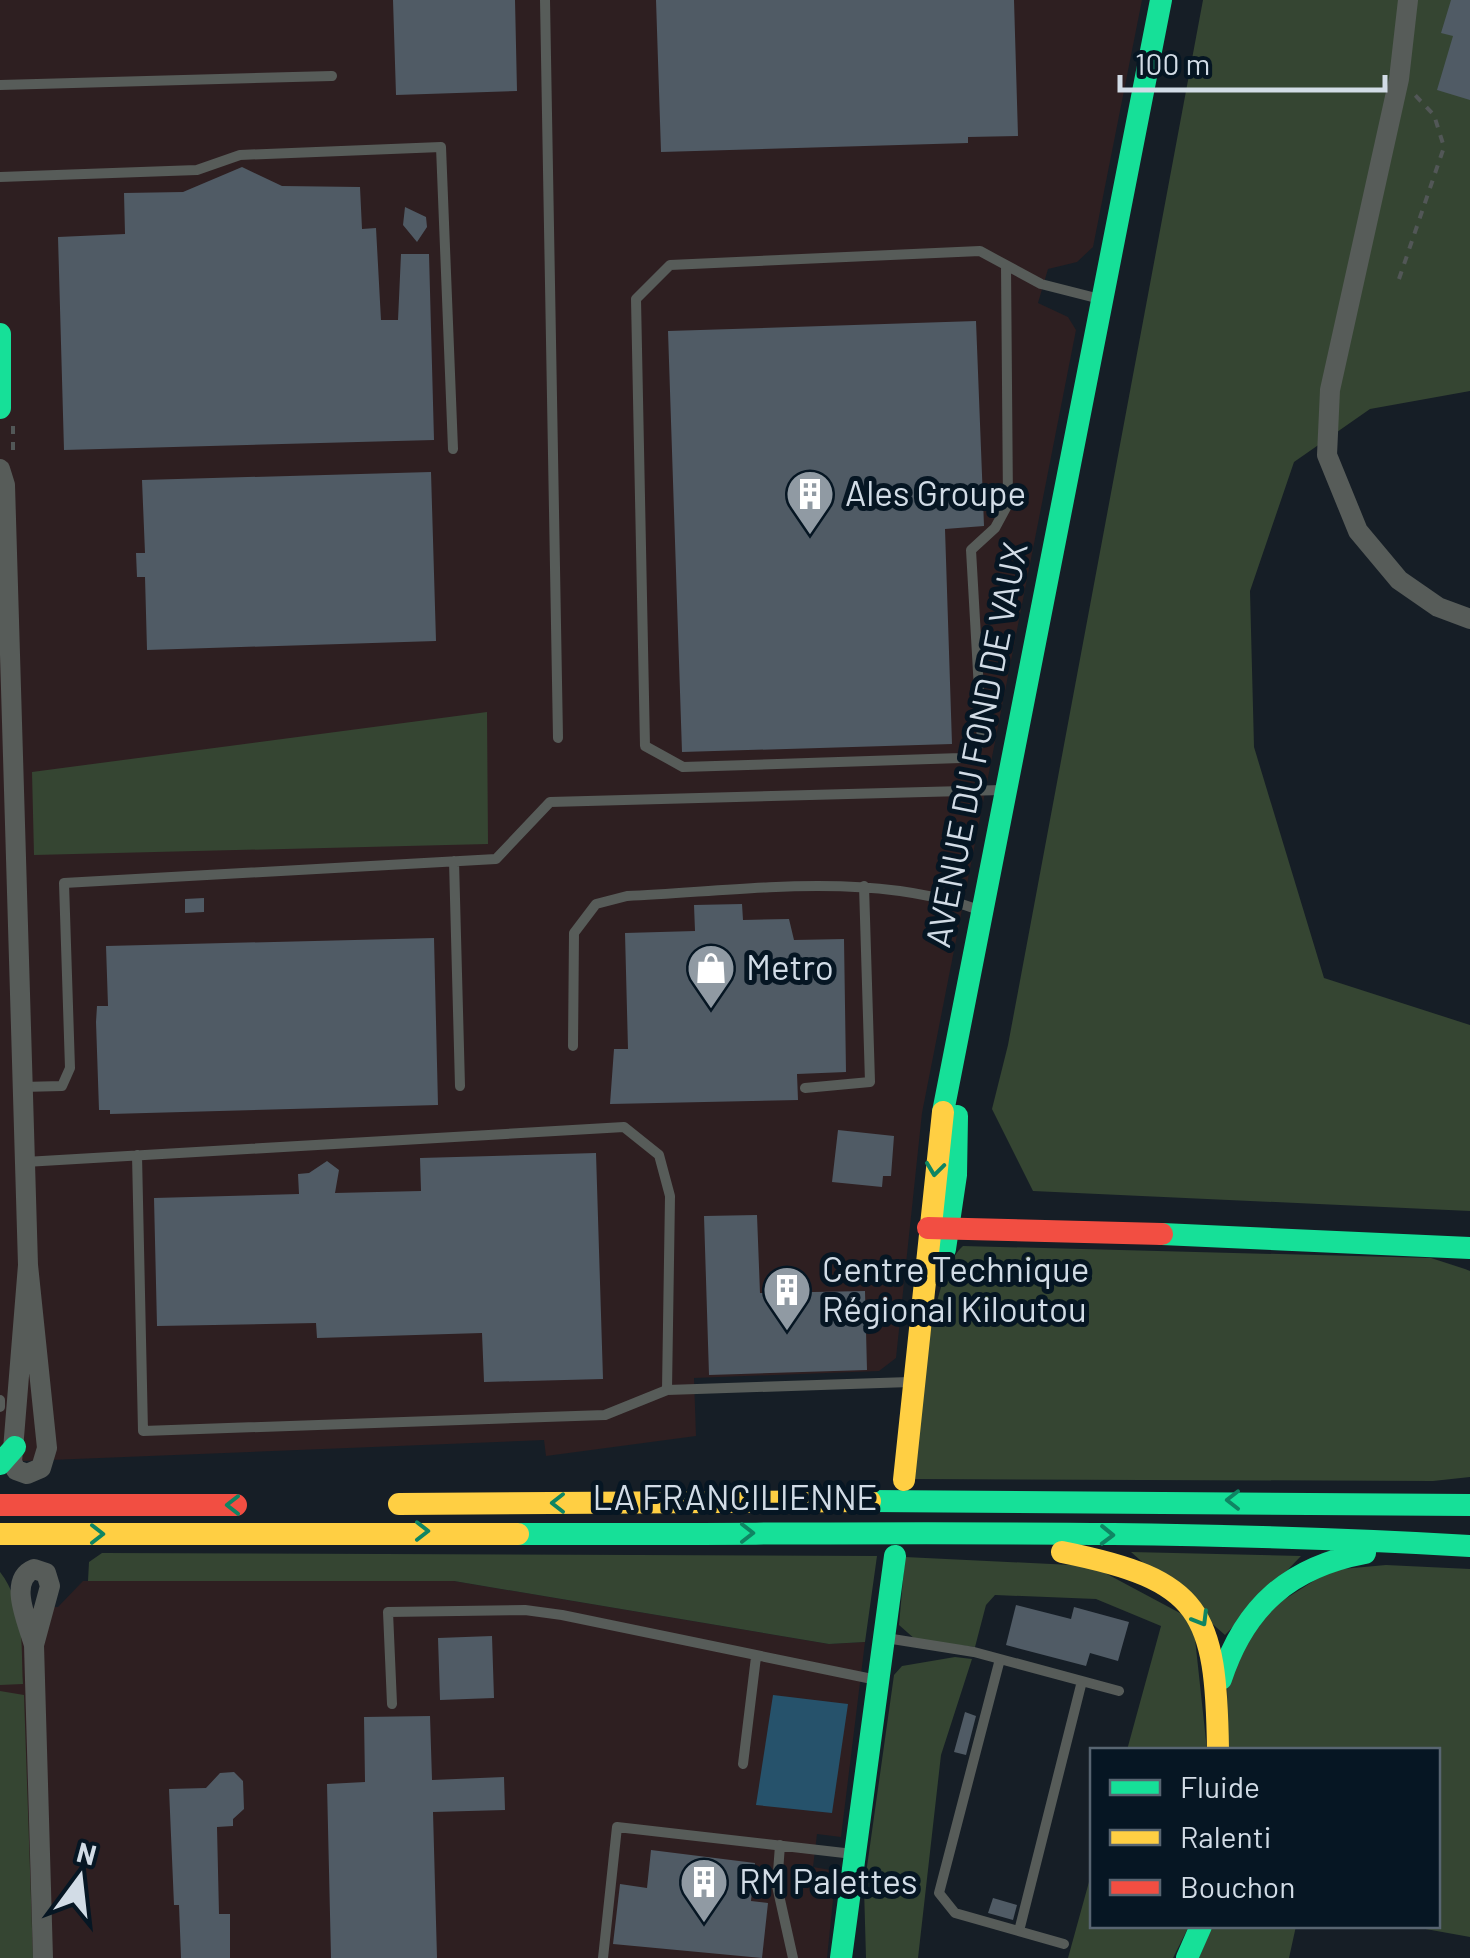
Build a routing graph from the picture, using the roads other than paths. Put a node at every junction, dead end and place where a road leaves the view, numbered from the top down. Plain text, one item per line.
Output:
1 (545, 0) edge
2 (1161, 0) edge
3 (1408, 0) edge
4 (332, 76) dead end
5 (0, 85) edge
6 (0, 177) edge
7 (1006, 265) junction
8 (1100, 300) junction
9 (0, 334) edge
10 (1, 400) edge
11 (0, 408) edge
12 (452, 449) dead end
13 (2, 477) edge
14 (1470, 618) edge
15 (558, 738) dead end
16 (1003, 790) junction
17 (454, 861) junction
18 (864, 886) junction
19 (980, 910) junction
20 (9, 959) edge
21 (573, 1046) dead end
22 (460, 1086) dead end
23 (22, 1087) junction
24 (805, 1088) dead end
25 (137, 1156) junction
26 (25, 1162) junction
27 (938, 1229) junction
28 (1434, 1243) junction
29 (1470, 1248) edge
30 (1470, 1256) edge
31 (28, 1265) junction
32 (916, 1382) junction
33 (667, 1390) junction
34 (7, 1456) edge
35 (904, 1480) dead end
36 (1470, 1488) edge
37 (1288, 1500) junction
38 (268, 1504) dead end
39 (384, 1504) dead end
40 (0, 1505) edge
41 (1470, 1505) edge
42 (0, 1534) edge
43 (952, 1534) junction
44 (1432, 1545) junction
45 (1470, 1546) edge
46 (895, 1556) dead end
47 (885, 1638) junction
48 (34, 1645) dead end
49 (756, 1657) junction
50 (1000, 1659) junction
51 (879, 1680) junction
52 (1082, 1681) junction
53 (1218, 1688) junction
54 (1119, 1691) dead end
55 (392, 1704) dead end
56 (1218, 1748) edge
57 (743, 1764) dead end
58 (780, 1845) junction
59 (856, 1865) junction
60 (1200, 1928) edge
61 (1019, 1931) junction
62 (1064, 1944) dead end
63 (43, 1958) edge
64 (604, 1958) edge
65 (793, 1958) edge
66 (841, 1958) edge
67 (861, 1958) edge
68 (1186, 1958) edge

1 - 15 lane
2 - 8 main road, AVENUE DU FOND DE VAUX
3 - 14 street
4 - 5 lane
6 - 12 lane
7 - 7 lane
7 - 8 lane
8 - 16 main road, AVENUE DU FOND DE VAUX
9 - 10 main road
10 - 11 main road
13 - 20 street
16 - 17 lane
16 - 19 main road, AVENUE DU FOND DE VAUX
17 - 22 lane
17 - 23 lane
18 - 19 lane
18 - 21 lane
18 - 24 lane
19 - 27 main road, AVENUE DU FOND DE VAUX
20 - 23 street
23 - 26 street
25 - 26 lane
25 - 33 lane
25 - 33 lane
26 - 31 street
27 - 28 main road
27 - 32 main road, AVENUE DU FOND DE VAUX
28 - 29 main road
28 - 30 main road
31 - 34 street
31 - 34 street
32 - 33 lane
32 - 35 main road, AVENUE DU FOND DE VAUX
36 - 37 main road
37 -> 39 main road, LA FRANCILIENNE
37 - 41 main road, LA FRANCILIENNE
38 -> 40 main road
42 -> 43 main road, LA FRANCILIENNE
43 -> 44 main road, LA FRANCILIENNE
43 -> 53 main road
44 - 45 main road, LA FRANCILIENNE
44 - 53 main road
46 - 47 main road
47 - 50 lane
47 - 51 main road
48 - 63 street
49 - 51 lane
49 - 55 lane
49 - 57 lane
50 - 52 lane
50 - 61 lane
51 - 59 main road
52 - 54 lane
52 - 61 lane
53 - 56 main road
58 - 59 lane
58 - 64 lane
58 - 65 lane
59 - 66 main road
59 - 67 main road
60 - 68 main road
61 - 62 lane

